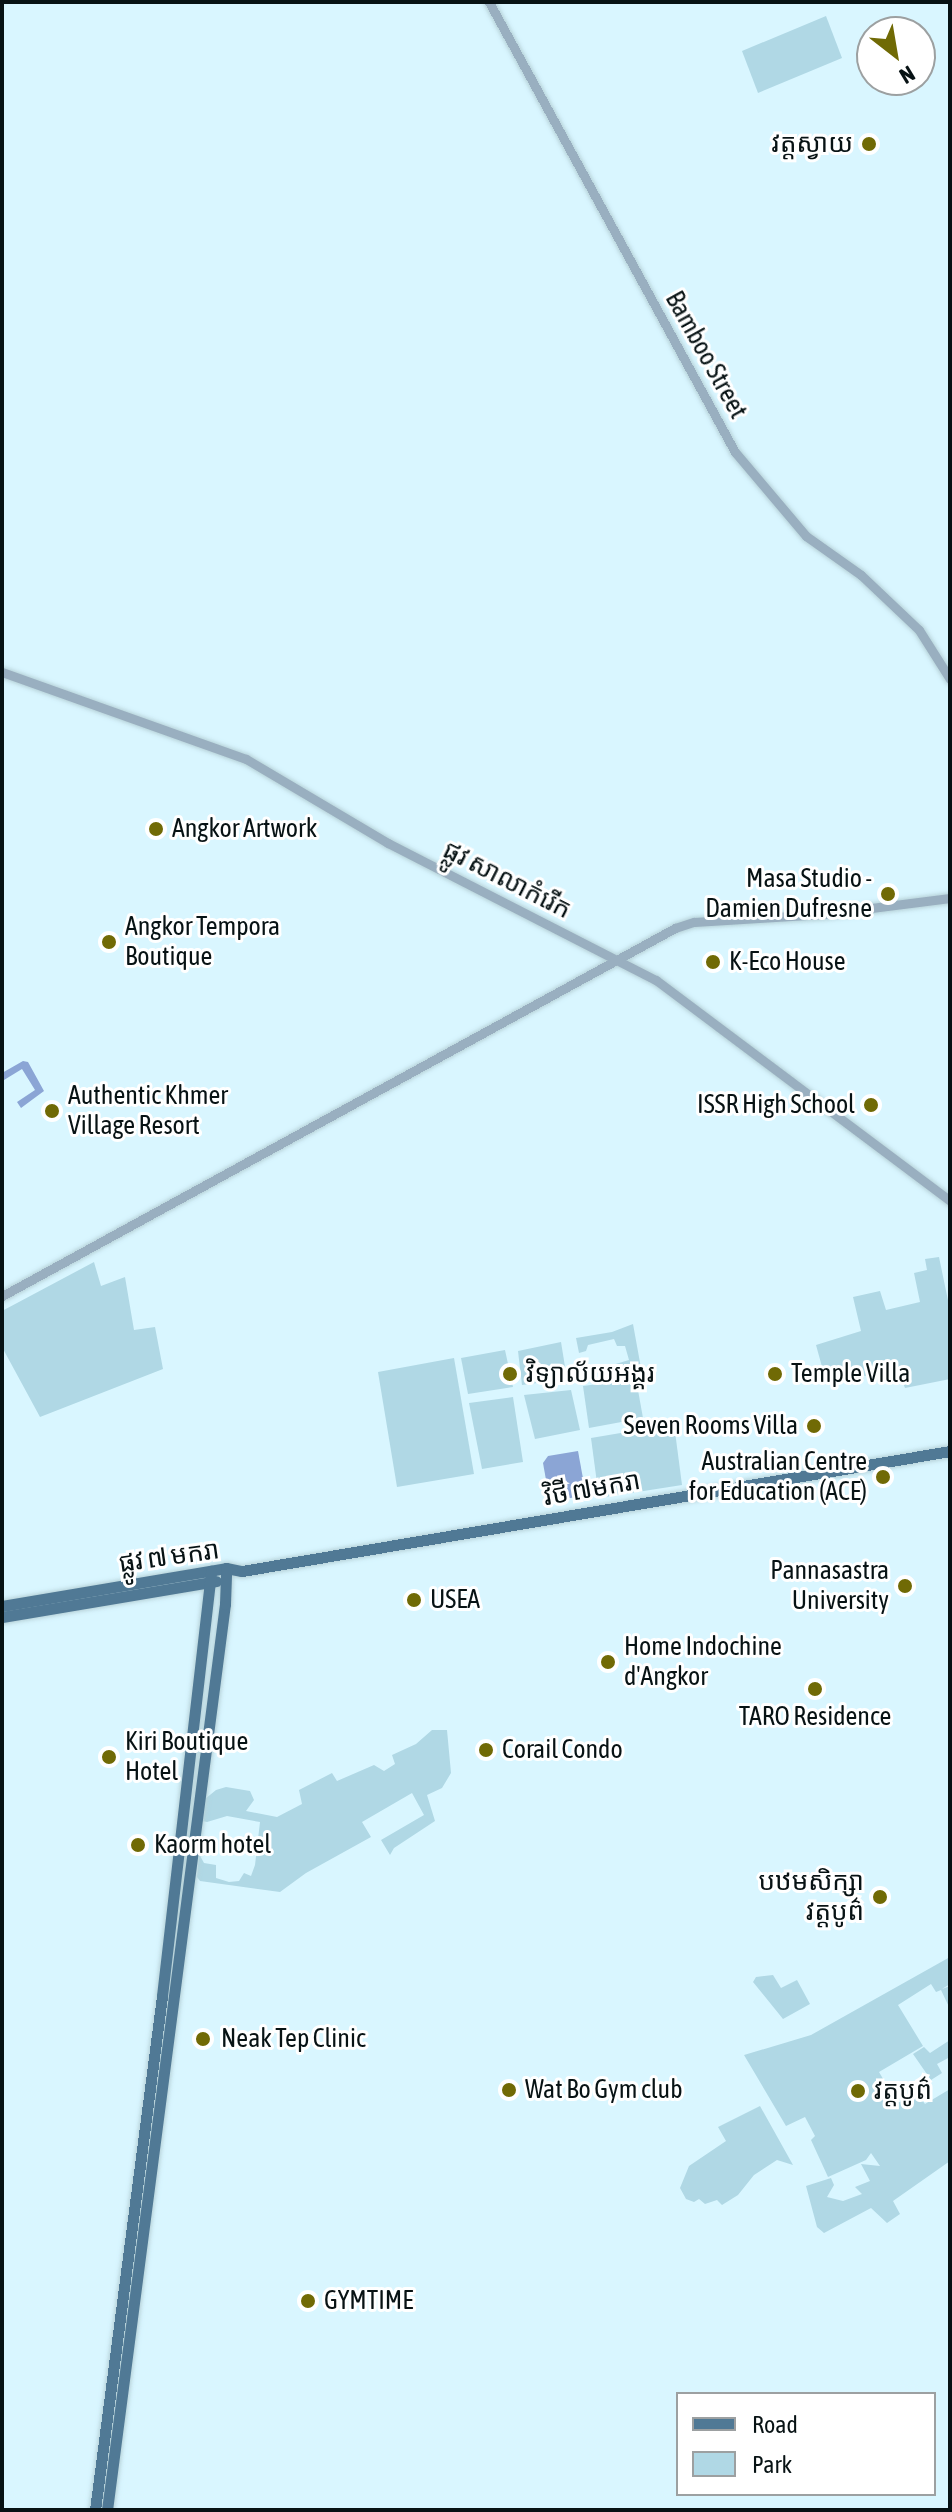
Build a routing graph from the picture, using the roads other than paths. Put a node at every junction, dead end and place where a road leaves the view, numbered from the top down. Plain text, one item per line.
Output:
1 (489, 2) edge
2 (2, 672) edge
3 (950, 679) edge
4 (950, 898) edge
5 (619, 962) junction
6 (950, 1201) edge
7 (2, 1296) edge
8 (950, 1451) edge
9 (242, 1571) joint
10 (226, 1574) junction
11 (212, 1576) junction
12 (2, 1606) edge
13 (2, 1617) edge
14 (95, 2510) edge
15 (107, 2510) edge

1 - 3 street, Bamboo Street
2 - 5 street, ផ្លូវ សាលាកំរើក
4 - 5 street
5 - 6 street, ផ្លូវ សាលាកំរើក
5 - 7 street
8 - 9 main road, វិថី ៧មករា
9 - 10 main road, ផ្លូវ ៧ មករា
10 - 11 main road, ផ្លូវ ៧ មករា
10 - 15 main road
11 - 12 main road, ផ្លូវ ៧ មករា
11 - 13 main road, ផ្លូវ ៧ មករា
11 - 14 main road

